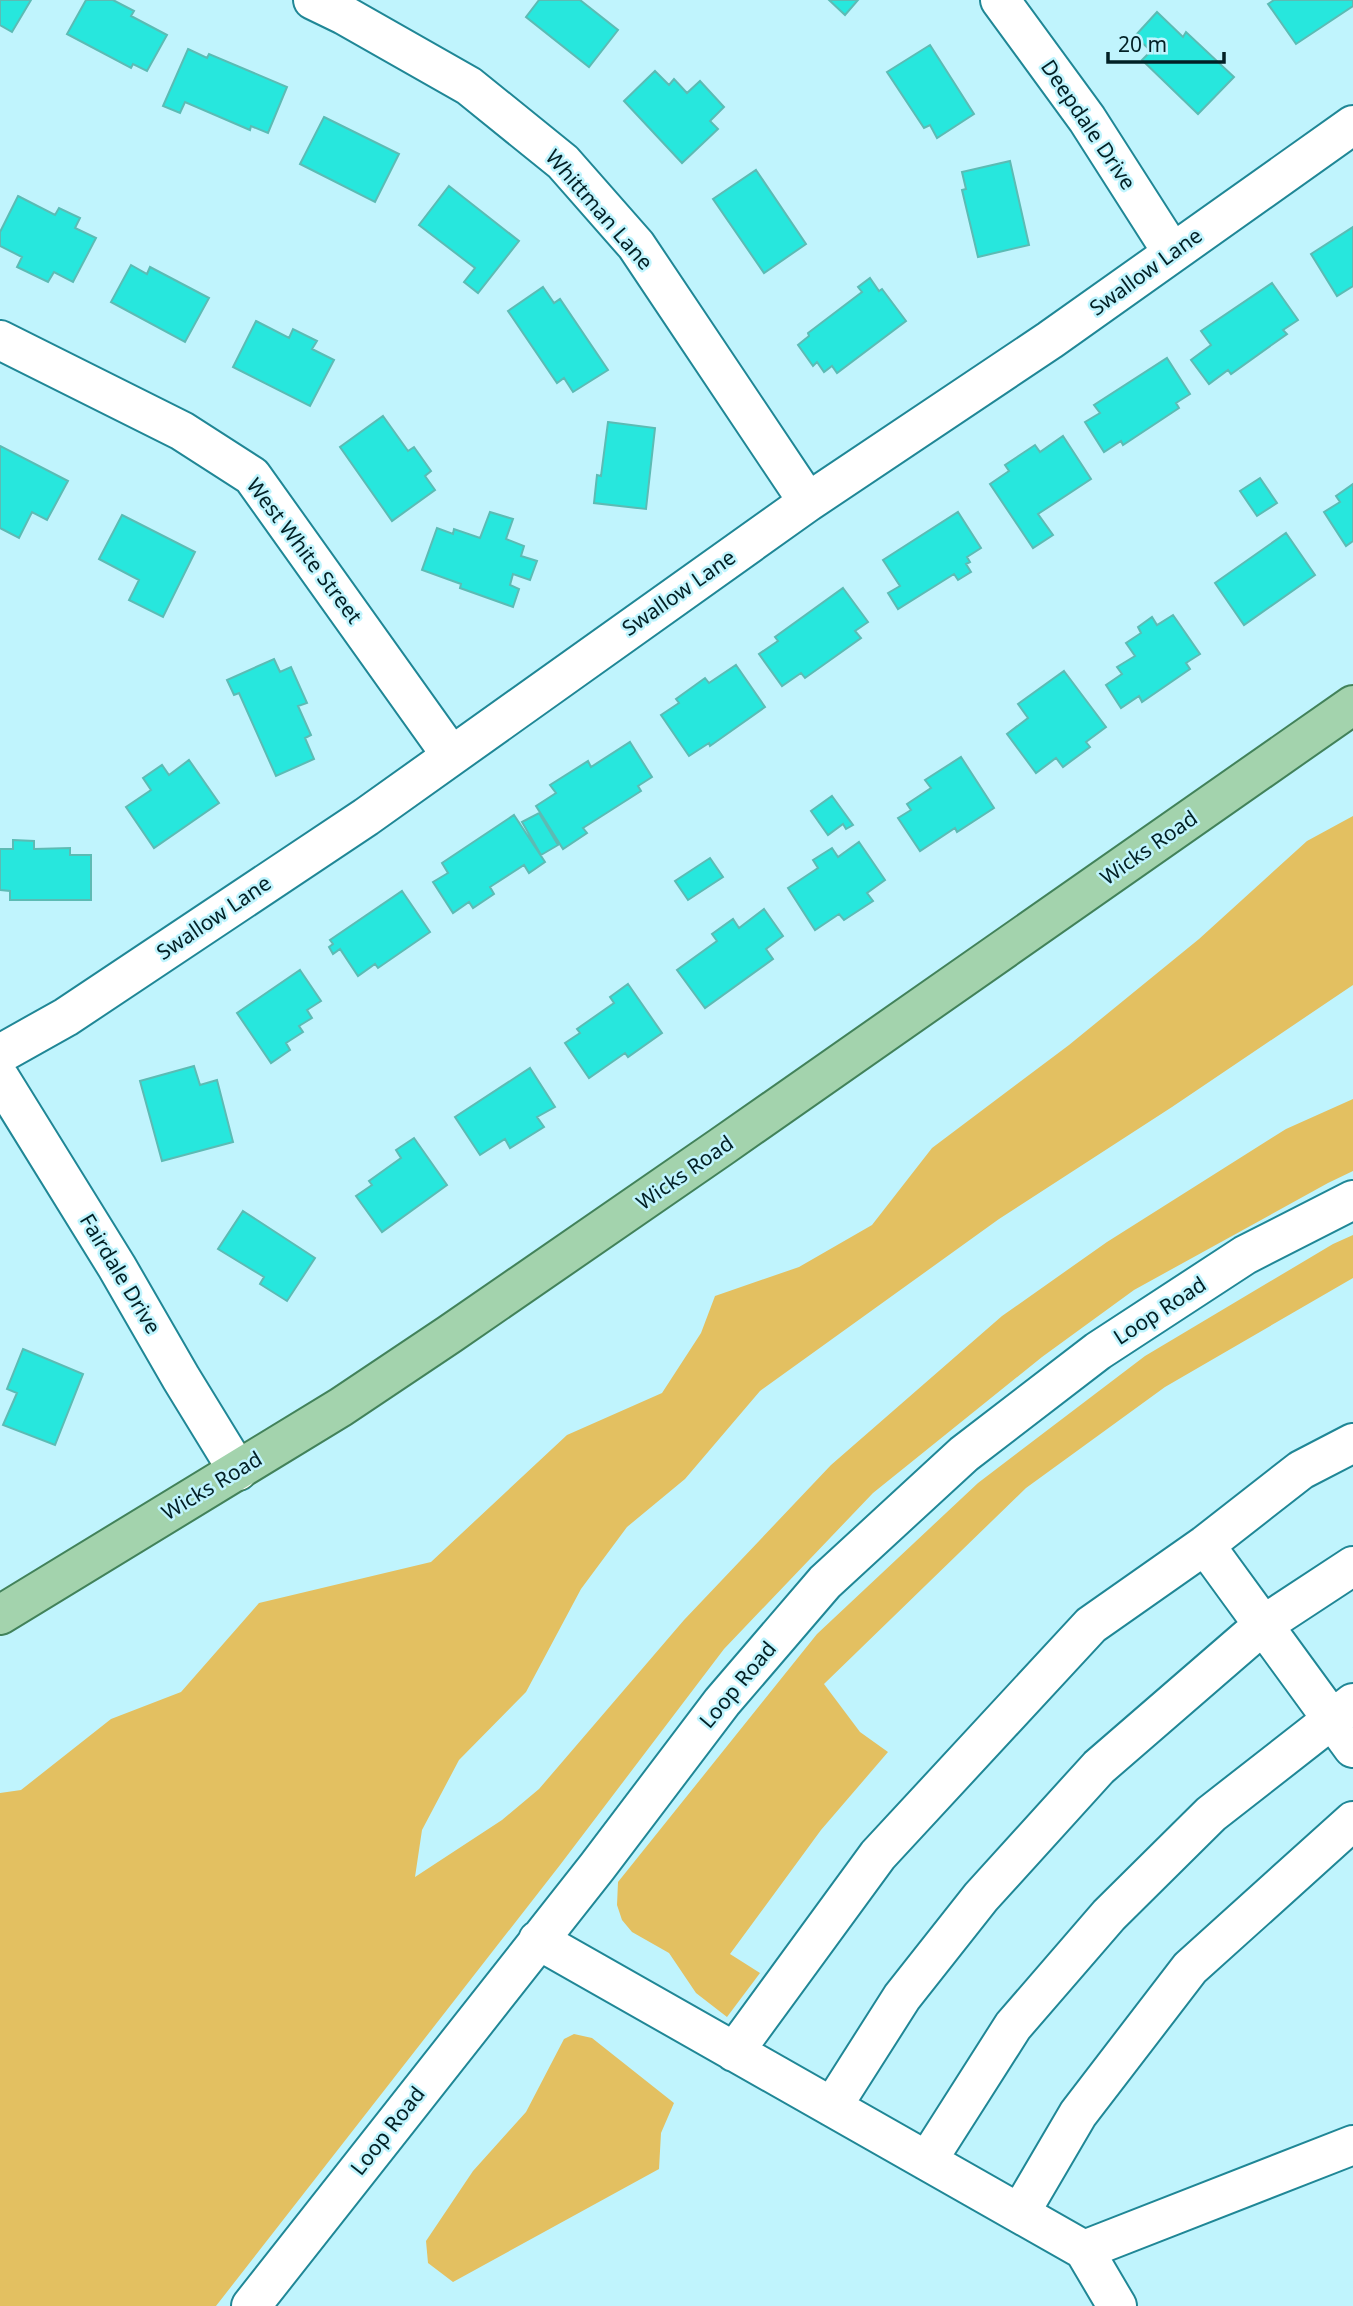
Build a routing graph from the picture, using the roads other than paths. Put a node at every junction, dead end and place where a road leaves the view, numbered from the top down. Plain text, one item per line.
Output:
1 (313, 0) edge
2 (1000, 0) edge
3 (1353, 125) edge
4 (1172, 252) junction
5 (0, 340) edge
6 (808, 502) junction
7 (1353, 705) edge
8 (451, 755) junction
9 (0, 1054) edge
10 (0, 1078) edge
11 (1353, 1200) edge
12 (1353, 1443) edge
13 (238, 1471) junction
14 (1205, 1545) junction
15 (1353, 1566) edge
16 (0, 1615) edge
17 (1263, 1625) junction
18 (1346, 1723) edge
19 (1353, 1821) edge
20 (538, 1940) junction
21 (734, 2052) junction
22 (832, 2107) junction
23 (1353, 2145) edge
24 (927, 2161) junction
25 (1020, 2213) junction
26 (1084, 2250) junction
27 (251, 2306) edge
28 (1117, 2306) edge

1 - 6 street, Whittman Lane
2 - 4 street, Deepdale Drive
3 - 4 street, Swallow Lane
4 - 6 street, Swallow Lane
5 - 8 street, West White Street
6 - 8 street, Swallow Lane
7 - 13 main road, Wicks Road
8 - 9 street, Swallow Lane
10 - 13 street, Fairdale Drive
11 - 20 street, Loop Road
12 - 14 street
13 - 16 main road, Wicks Road
14 - 17 street
14 - 21 street
15 - 17 street
17 - 18 street
17 - 22 street
18 - 24 street
19 - 25 street
20 - 21 street
20 - 27 street, Loop Road
21 - 22 street
22 - 24 street
23 - 26 street
24 - 25 street
25 - 26 street
26 - 28 street

